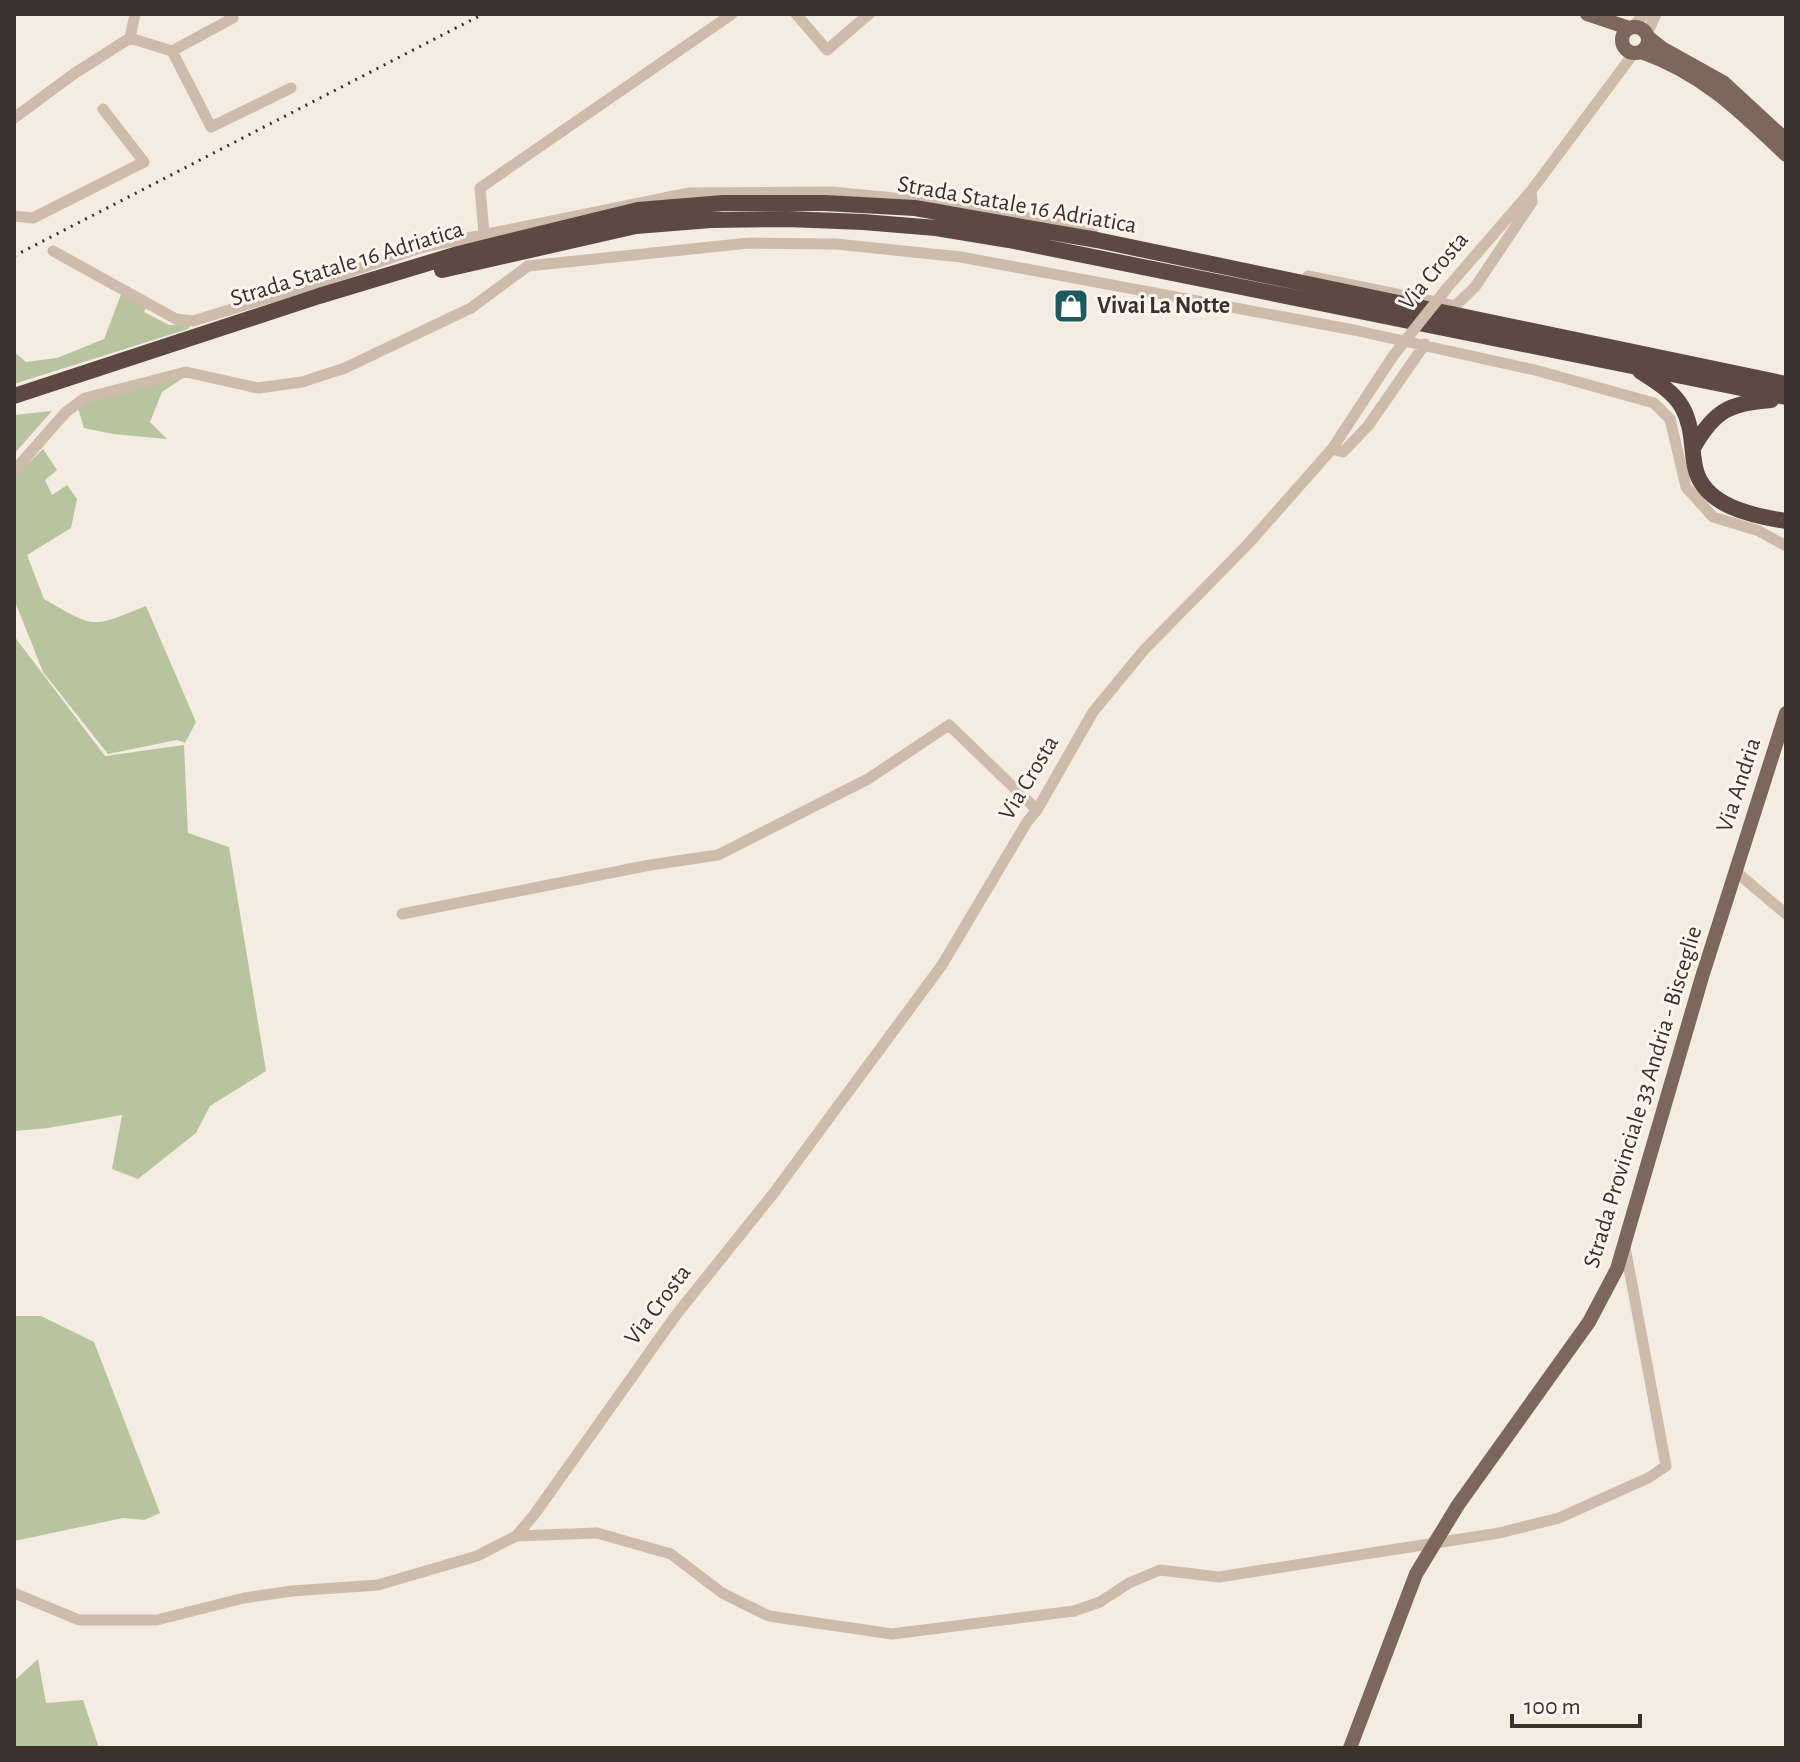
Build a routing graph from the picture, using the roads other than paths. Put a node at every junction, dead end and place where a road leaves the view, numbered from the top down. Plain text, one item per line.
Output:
1 (135, 14) edge
2 (732, 14) edge
3 (796, 14) edge
4 (869, 14) edge
5 (1645, 14) edge
6 (1656, 14) edge
7 (1590, 16) edge
8 (233, 18) dead end
9 (1630, 28) junction
10 (1647, 36) junction
11 (130, 38) junction
12 (1630, 49) junction
13 (172, 51) junction
14 (291, 88) dead end
15 (103, 109) dead end
16 (14, 118) edge
17 (1786, 140) edge
18 (1786, 155) edge
19 (1531, 191) junction
20 (14, 216) edge
21 (484, 233) junction
22 (53, 251) dead end
23 (1425, 344) junction
24 (1632, 366) junction
25 (1786, 384) edge
26 (14, 396) edge
27 (1786, 398) edge
28 (14, 407) edge
29 (1693, 448) junction
30 (1332, 449) junction
31 (14, 471) edge
32 (1768, 518) junction
33 (1786, 521) edge
34 (1786, 530) edge
35 (1786, 546) edge
36 (1786, 713) edge
37 (1037, 810) junction
38 (1735, 871) junction
39 (402, 914) dead end
40 (1786, 914) edge
41 (1625, 1246) junction
42 (516, 1536) junction
43 (1435, 1543) junction
44 (14, 1593) edge
45 (1350, 1748) edge

1 - 11 street
2 - 21 street
3 - 4 street
5 - 9 street
6 - 10 street
7 - 9 main road
7 - 12 main road
8 - 13 street
9 - 10 main road
9 - 12 main road
10 - 12 main road
10 - 17 main road
11 - 13 street
11 - 16 street
12 - 18 main road
12 - 19 street, Via Crosta
13 - 14 street
15 - 20 street
19 - 21 street
19 - 30 street, Via Crosta, bridge
21 - 22 street
23 - 30 street
23 - 31 street
23 - 35 street
24 - 27 highway, Strada Statale 16 Adriatica
24 - 28 highway, Strada Statale 16 Adriatica
24 - 29 highway
25 - 26 highway, Strada Statale 16 Adriatica
27 - 29 highway
29 - 32 highway
30 - 37 street, Via Crosta
32 - 33 highway
32 - 34 highway
36 - 38 main road, Via Andria
37 - 39 street
37 - 42 street, Via Crosta
38 - 40 street
38 - 41 main road, Strada Provinciale 33 Andria - Bisceglie
41 - 43 main road, Strada Provinciale 33 Andria - Bisceglie
41 - 43 street
42 - 43 street
42 - 44 street
43 - 45 main road, Strada Provinciale 33 Andria - Bisceglie

